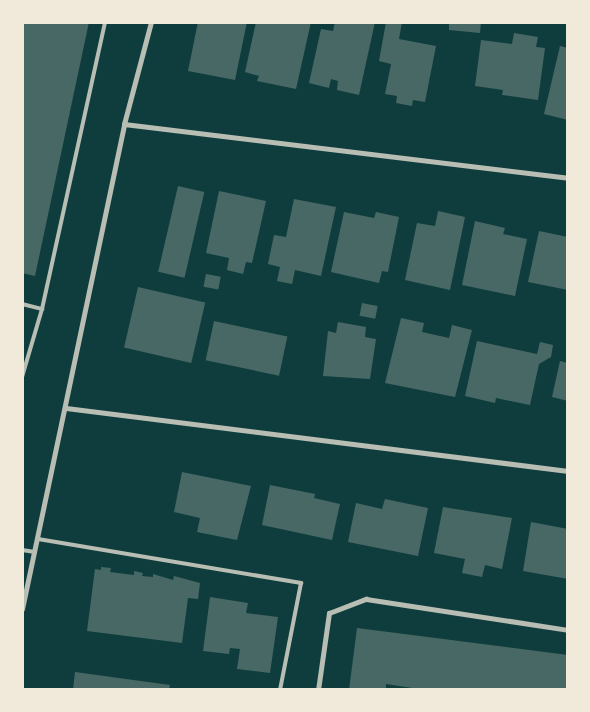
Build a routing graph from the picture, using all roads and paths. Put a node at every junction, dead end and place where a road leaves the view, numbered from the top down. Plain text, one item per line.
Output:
1 (105, 22) edge
2 (151, 22) edge
3 (124, 124) junction
4 (568, 178) edge
5 (22, 304) edge
6 (42, 309) junction
7 (22, 377) edge
8 (66, 408) junction
9 (568, 470) edge
10 (38, 538) junction
11 (22, 550) edge
12 (35, 552) junction
13 (22, 609) edge
14 (568, 630) edge
15 (280, 690) edge
16 (318, 690) edge

1 - 6 lane
2 - 3 street
3 - 4 street
3 - 8 street
5 - 6 lane
6 - 7 lane
8 - 9 street
8 - 10 street
10 - 12 street
10 - 15 lane
11 - 12 lane
12 - 13 street
14 - 16 street

